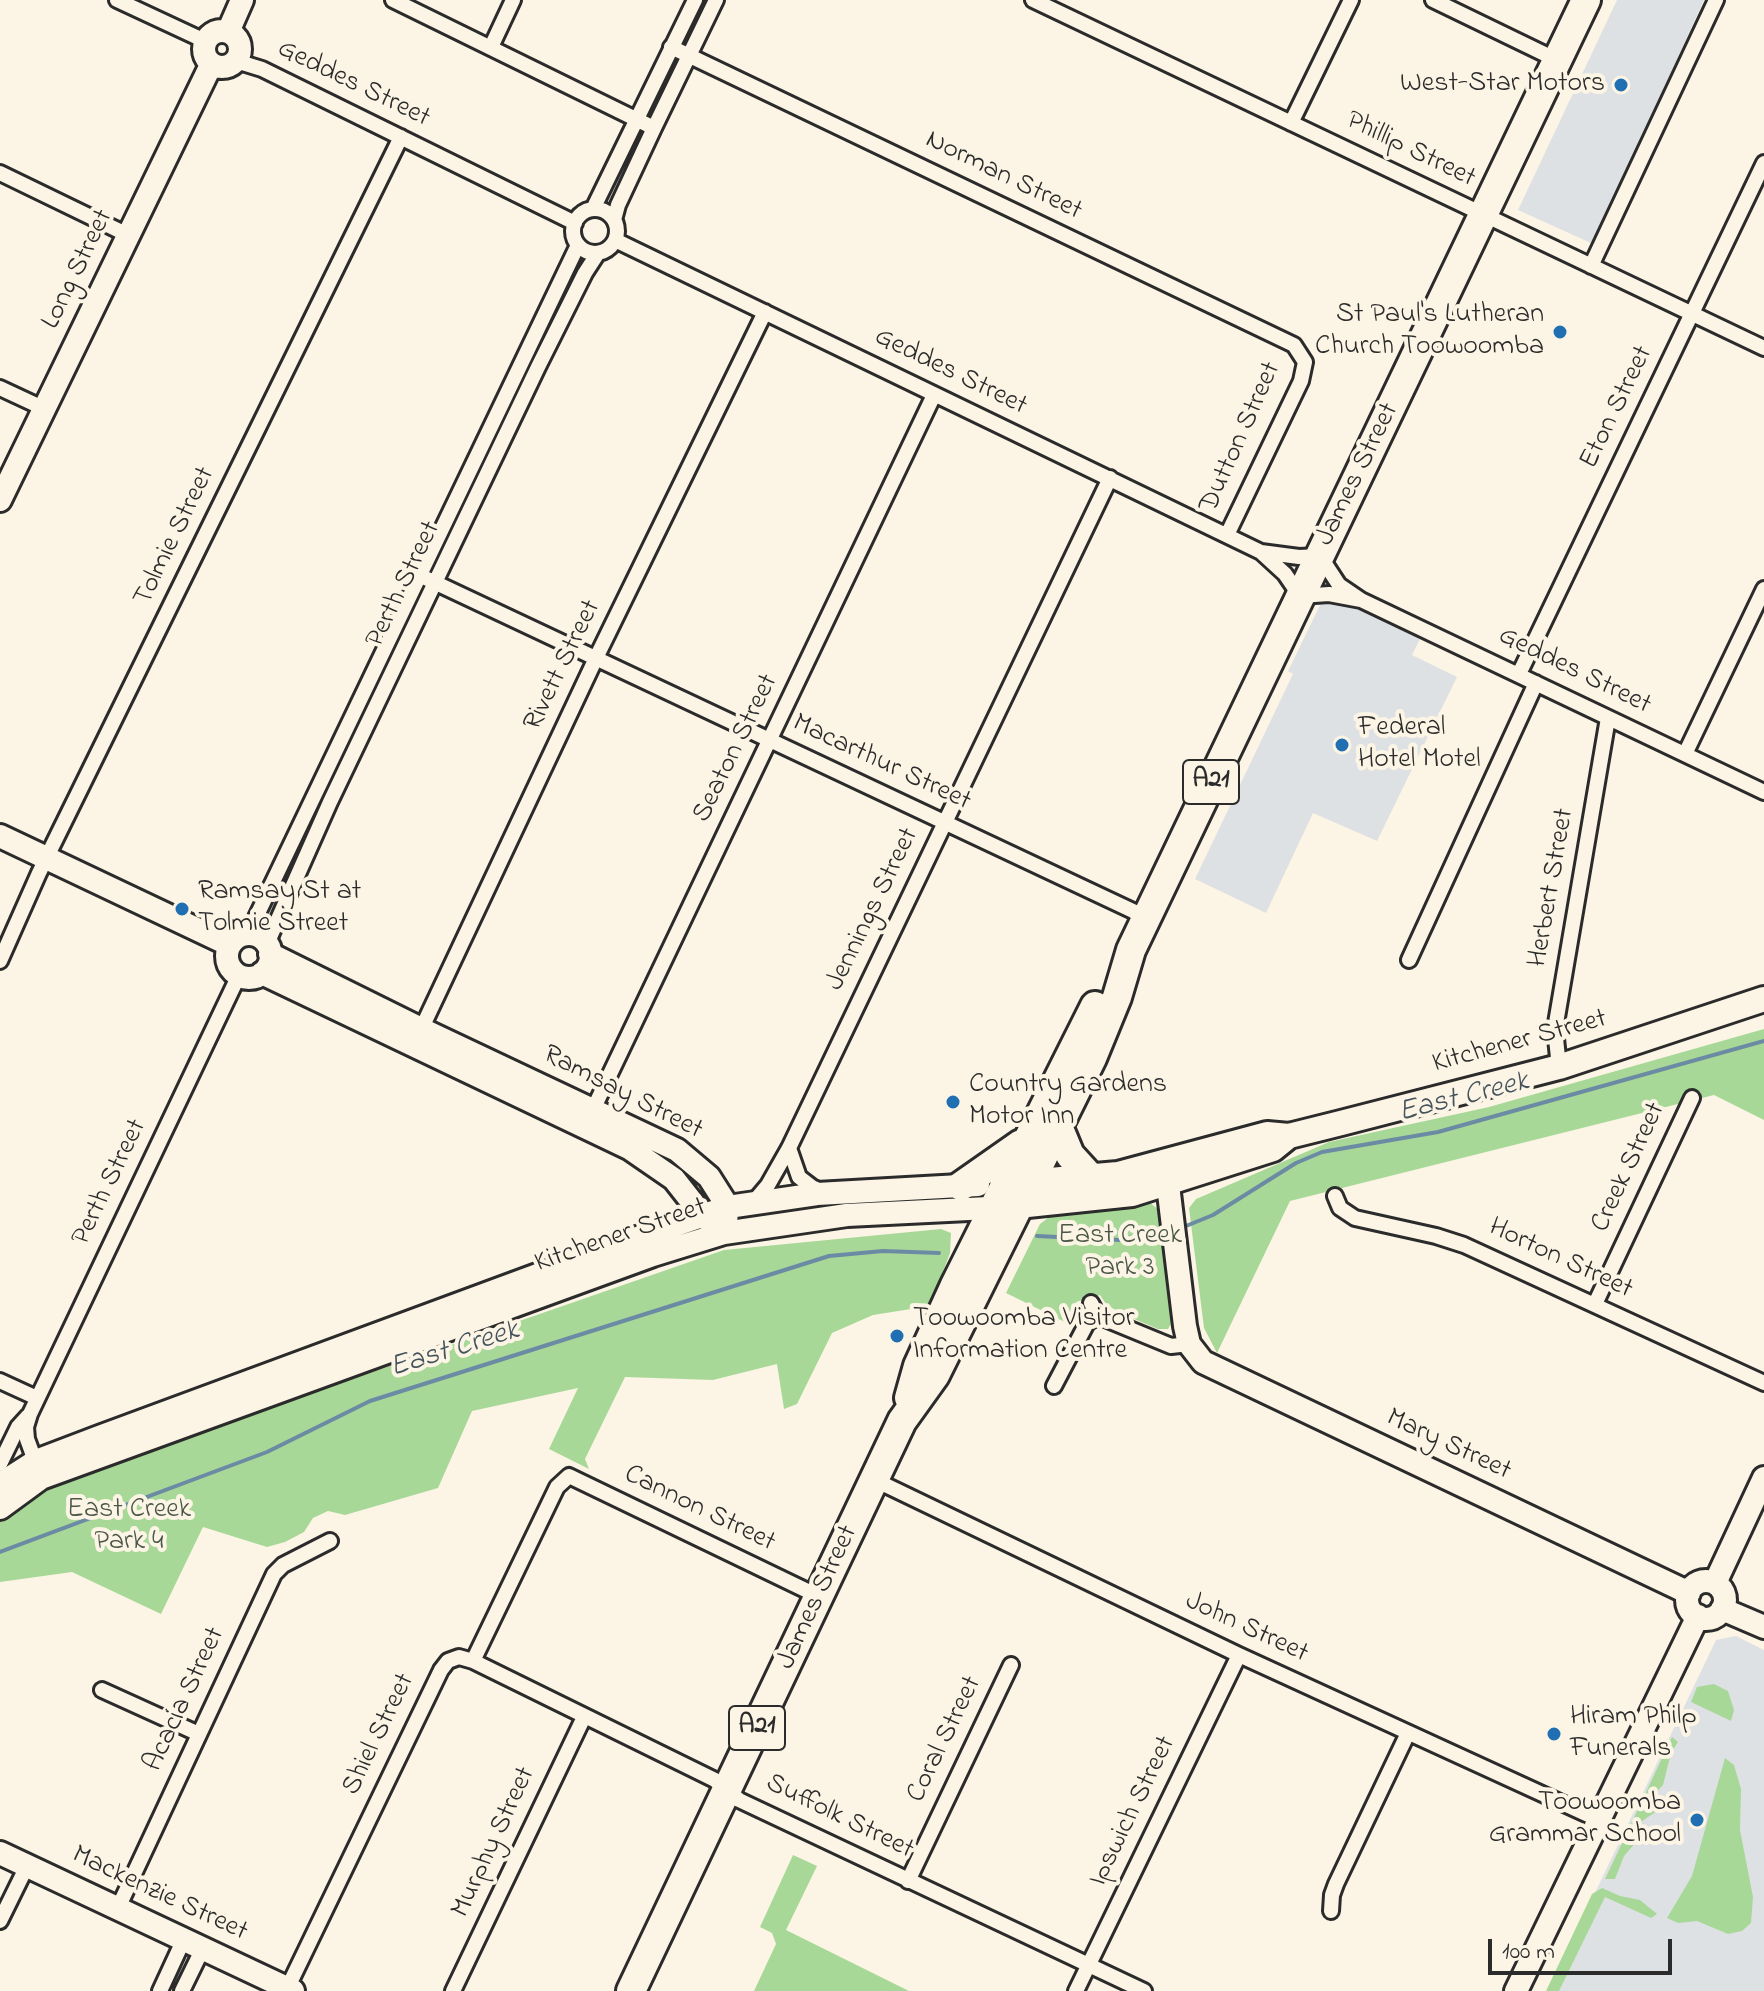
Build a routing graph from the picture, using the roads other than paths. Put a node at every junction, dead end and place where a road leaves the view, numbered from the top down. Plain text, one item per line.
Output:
1 (117, 0) edge
2 (242, 0) edge
3 (393, 0) edge
4 (513, 0) edge
5 (695, 0) edge
6 (716, 0) edge
7 (1033, 0) edge
8 (1351, 0) edge
9 (1433, 0) edge
10 (1586, 0) edge
11 (1716, 0) edge
12 (228, 32) junction
13 (205, 41) junction
14 (491, 47) junction
15 (671, 47) junction
16 (690, 56) junction
17 (1557, 60) junction
18 (236, 61) junction
19 (211, 65) junction
20 (637, 119) junction
21 (1291, 123) junction
22 (654, 128) junction
23 (401, 137) junction
24 (1764, 163) edge
25 (0, 173) edge
26 (593, 209) junction
27 (1484, 215) junction
28 (614, 220) junction
29 (575, 223) junction
30 (130, 236) junction
31 (615, 240) junction
32 (578, 245) junction
33 (598, 253) junction
34 (1591, 266) junction
35 (765, 312) junction
36 (1692, 314) junction
37 (1764, 348) edge
38 (521, 359) junction
39 (1305, 362) joint
40 (538, 367) junction
41 (0, 388) edge
42 (934, 395) junction
43 (45, 409) junction
44 (1110, 478) junction
45 (0, 500) edge
46 (1227, 535) junction
47 (1261, 552) junction
48 (1320, 556) junction
49 (419, 575) junction
50 (435, 583) junction
51 (1764, 589) edge
52 (1300, 596) junction
53 (1361, 600) junction
54 (596, 658) junction
55 (1519, 674) junction
56 (1536, 683) junction
57 (358, 707) junction
58 (372, 714) junction
59 (1608, 718) junction
60 (770, 740) junction
61 (1685, 754) junction
62 (1764, 792) edge
63 (323, 799) junction
64 (945, 823) junction
65 (0, 836) edge
66 (47, 859) junction
67 (1145, 920) junction
68 (255, 950) junction
69 (1131, 950) junction
70 (1409, 960) dead end
71 (0, 961) edge
72 (239, 975) junction
73 (1764, 999) edge
74 (417, 1037) junction
75 (1559, 1067) junction
76 (1692, 1098) dead end
77 (589, 1118) junction
78 (1058, 1126) junction
79 (1025, 1142) junction
80 (789, 1148) junction
81 (1165, 1173) junction
82 (1091, 1178) junction
83 (674, 1179) junction
84 (961, 1186) junction
85 (828, 1194) junction
86 (1011, 1195) junction
87 (1335, 1196) dead end
88 (752, 1204) junction
89 (728, 1207) junction
90 (703, 1216) junction
91 (724, 1233) junction
92 (643, 1236) junction
93 (526, 1290) junction
94 (1595, 1304) junction
95 (1189, 1344) junction
96 (0, 1381) edge
97 (1764, 1383) edge
98 (1054, 1386) dead end
99 (37, 1398) junction
100 (30, 1414) junction
101 (0, 1464) edge
102 (38, 1470) junction
103 (1764, 1478) edge
104 (875, 1480) junction
105 (0, 1484) edge
106 (0, 1508) edge
107 (330, 1541) dead end
108 (1715, 1583) junction
109 (1689, 1593) junction
110 (820, 1597) junction
111 (1722, 1609) junction
112 (1698, 1616) junction
113 (1764, 1627) edge
114 (1239, 1655) junction
115 (473, 1661) junction
116 (1011, 1665) dead end
117 (102, 1690) dead end
118 (584, 1717) junction
119 (1408, 1733) junction
120 (199, 1734) junction
121 (727, 1790) junction
122 (1599, 1820) junction
123 (0, 1853) edge
124 (27, 1866) junction
125 (908, 1881) junction
126 (118, 1908) junction
127 (1331, 1911) dead end
128 (0, 1921) edge
129 (193, 1944) junction
130 (1089, 1965) junction
131 (290, 1990) edge
132 (160, 1991) edge
133 (182, 1991) edge
134 (453, 1991) edge
135 (631, 1991) edge
136 (1076, 1991) edge
137 (1144, 1991) edge
138 (1516, 1991) edge

1 - 13 street
2 - 12 main road
3 - 14 street
4 - 14 street
5 - 15 street
6 - 16 street
7 - 21 street, Phillip Street
8 - 21 street
9 - 17 street
10 - 17 highway, James Street / A21
11 - 34 street
12 - 13 main road
12 - 18 main road
13 - 19 main road
14 - 20 street
15 - 16 street, Norman Street
15 - 20 street
16 - 22 street
16 - 39 street, Norman Street
17 - 27 highway, James Street / A21
18 - 19 main road
18 - 23 street, Geddes Street
19 - 30 main road, Long Street
20 - 22 street
20 - 26 street
21 - 27 street, Phillip Street
22 - 28 street
23 - 29 street, Geddes Street
23 - 66 street, Tolmie Street
24 - 36 street, Eton Street
25 - 30 street
26 - 28 street
26 - 29 street
27 - 34 street, Phillip Street
27 - 48 highway, James Street / A21
28 - 31 street
29 - 32 street
30 - 43 main road, Long Street
31 - 33 street
31 - 35 street, Geddes Street
32 - 33 street
32 - 38 street, Perth Street
33 - 40 street, Perth Street
34 - 36 street, Phillip Street
35 - 42 street, Geddes Street
35 - 54 street, Rivett Street
36 - 37 street, Phillip Street
36 - 55 street, Eton Street
38 - 40 street
38 - 49 street, Perth Street
39 - 46 street, Dutton Street
40 - 50 street, Perth Street
41 - 43 street
42 - 44 street, Geddes Street
42 - 60 street, Seaton Street
43 - 45 main road, Long Street
44 - 46 street, Geddes Street
44 - 64 street, Jennings Street
46 - 47 street, Geddes Street
47 - 48 street, Geddes Street
47 - 52 street, Geddes Street
48 - 52 highway, James Street / A21
48 - 53 street, Geddes Street
49 - 50 street, Macarthur Street
49 - 57 street, Perth Street
50 - 54 street, Macarthur Street
50 - 58 street, Perth Street
51 - 61 street
52 - 53 street, Geddes Street
52 - 67 highway, James Street / A21
53 - 55 street, Geddes Street
54 - 60 street, Macarthur Street
54 - 74 street, Rivett Street
55 - 56 street, Geddes Street
56 - 59 street, Geddes Street
56 - 70 street
57 - 58 street
57 - 63 street, Perth Street
58 - 63 street, Perth Street
59 - 61 street, Geddes Street
59 - 75 street, Herbert Street
60 - 64 street, Macarthur Street
60 - 77 street, Seaton Street
61 - 62 street, Geddes Street
63 - 68 street, Perth Street
63 - 68 street, Perth Street
64 - 67 street, Macarthur Street
64 - 80 street, Jennings Street
65 - 66 main road, Ramsay Street
66 - 68 main road, Ramsay Street
66 - 71 street, Tolmie Street
67 - 69 highway, James Street / A21
68 - 72 main road
68 - 72 main road
68 - 74 main road, Ramsay Street
69 - 78 highway, James Street / A21
69 - 79 highway, James Street / A21
72 - 99 street, Perth Street
73 - 75 main road, Kitchener Street
74 - 77 main road, Ramsay Street
75 - 81 main road, Kitchener Street
76 - 94 street, Creek Street
77 - 83 main road, Ramsay Street
77 - 89 main road, Ramsay Street
78 - 82 highway
78 - 86 highway, James Street / A21
79 - 84 highway
79 - 86 highway, James Street / A21
80 - 85 street
80 - 88 street, Jennings Street
81 - 82 main road, Kitchener Street
81 - 86 main road, Kitchener Street
81 - 95 main road
82 - 86 main road, Kitchener Street
83 - 90 main road, Ramsay Street
83 - 92 main road
84 - 85 main road, Kitchener Street
84 - 86 main road, Kitchener Street
85 - 88 main road, Kitchener Street
86 - 91 main road, Kitchener Street
86 - 104 highway, James Street / A21
87 - 94 street, Horton Street
88 - 89 main road, Kitchener Street
89 - 90 main road, Kitchener Street
89 - 91 main road
90 - 91 main road, Ramsay Street
90 - 92 main road, Kitchener Street
91 - 93 main road, Kitchener Street
92 - 93 main road, Kitchener Street
93 - 102 main road, Kitchener Street
94 - 97 street, Horton Street
95 - 98 street
95 - 109 main road, Mary Street
96 - 99 street
99 - 100 street, Perth Street
100 - 101 street, Perth Street
100 - 102 street, Perth Street
102 - 105 main road, Kitchener Street
102 - 106 main road, Kitchener Street
103 - 108 main road
104 - 110 highway, James Street / A21
104 - 114 street, John Street
107 - 120 street, Acacia Street
108 - 109 main road
108 - 111 main road
109 - 112 main road
110 - 115 street, Cannon Street
110 - 121 highway, James Street / A21
111 - 112 main road
111 - 113 main road
112 - 122 main road
114 - 119 street, John Street
114 - 130 street, Ipswich Street
115 - 118 street, Suffolk Street
115 - 131 street, Shiel Street
116 - 125 street, Coral Street
117 - 120 street
118 - 121 street, Suffolk Street
118 - 134 street, Murphy Street
119 - 122 street, John Street
119 - 127 street
120 - 126 street, Acacia Street
121 - 125 street, Suffolk Street
121 - 135 highway, James Street / A21
122 - 138 main road
123 - 124 main road, Mackenzie Street
124 - 126 main road, Mackenzie Street
124 - 128 street
125 - 130 street, Suffolk Street
126 - 129 main road, Mackenzie Street
129 - 131 main road, Mackenzie Street
129 - 132 street
129 - 133 street
130 - 136 street, Ipswich Street
130 - 137 street, Suffolk Street

